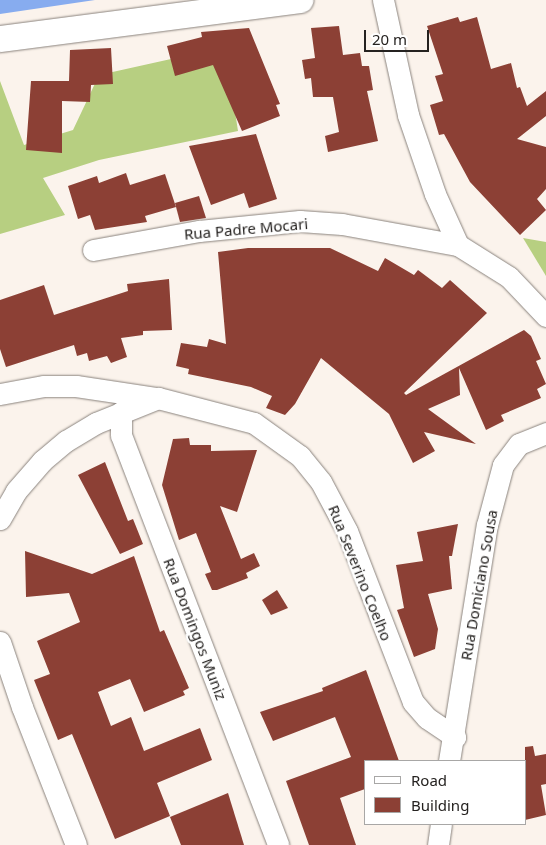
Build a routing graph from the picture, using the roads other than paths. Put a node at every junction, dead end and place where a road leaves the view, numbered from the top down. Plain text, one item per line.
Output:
1 (300, 0) edge
2 (383, 0) edge
3 (0, 39) edge
4 (458, 245) junction
5 (92, 250) dead end
6 (546, 316) edge
7 (0, 394) edge
8 (158, 398) junction
9 (122, 412) junction
10 (546, 433) edge
11 (0, 518) edge
12 (0, 642) edge
13 (454, 737) junction
14 (449, 760) edge
15 (441, 825) edge
16 (76, 845) edge
17 (278, 845) edge
18 (438, 845) edge

1 - 3 main road
2 - 4 street
4 - 5 street, Rua Padre Mocari
4 - 6 street
7 - 8 street, Rua Severino Coelho
8 - 9 street
8 - 13 street, Rua Severino Coelho
9 - 11 street
9 - 17 street, Rua Domingos Muniz
10 - 13 street, Rua Domiciano Sousa
12 - 16 street
13 - 14 street, Rua Domiciano Sousa
15 - 18 street

